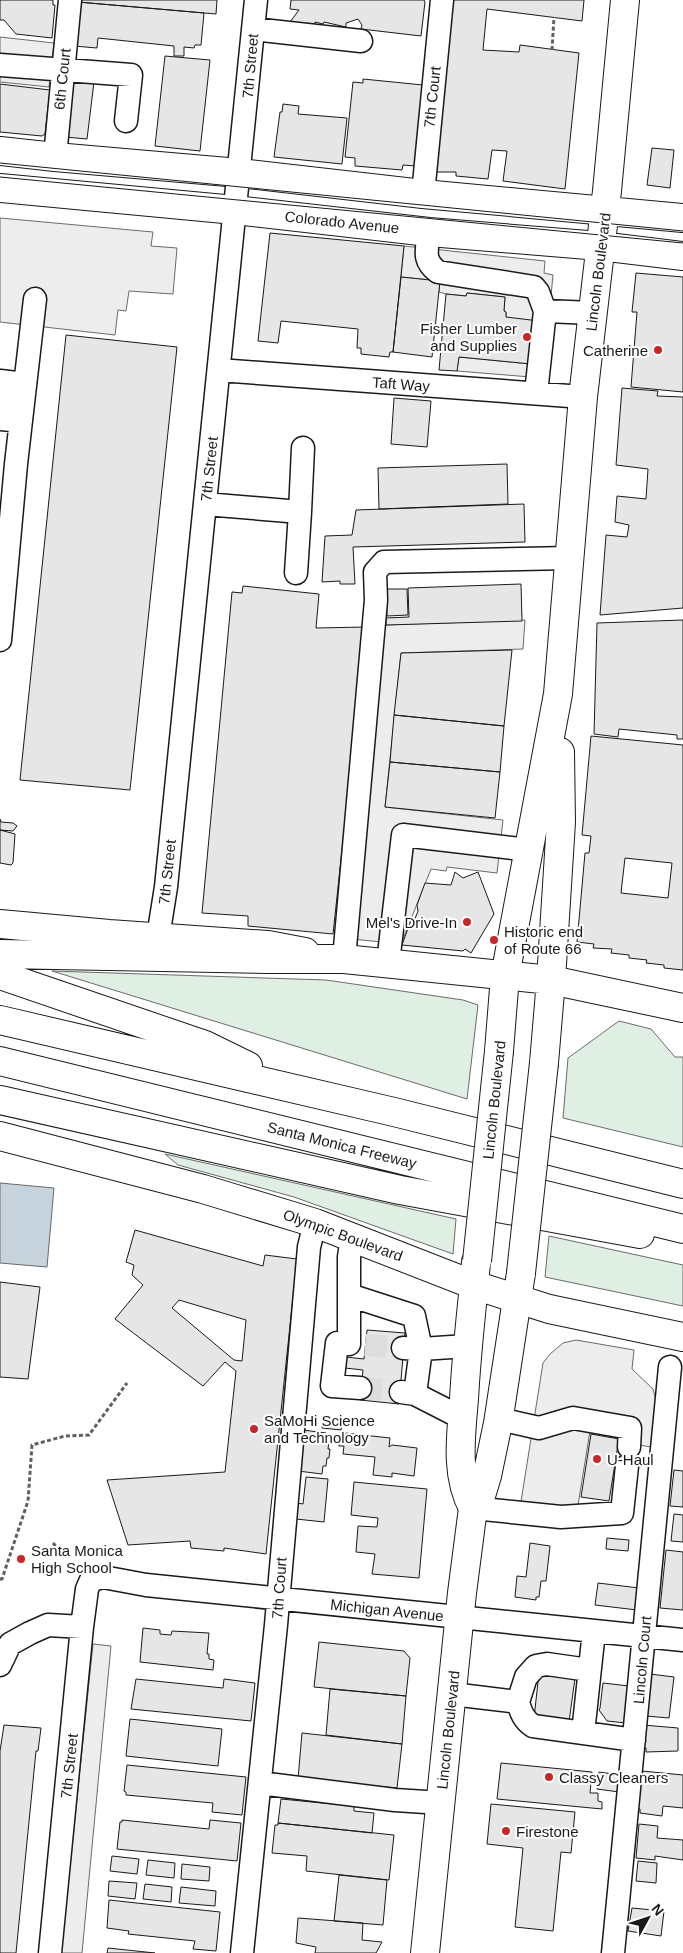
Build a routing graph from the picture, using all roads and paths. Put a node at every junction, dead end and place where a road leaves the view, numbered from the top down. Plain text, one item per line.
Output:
1 (70, 0) edge
2 (256, 0) edge
3 (442, 0) edge
4 (625, 0) edge
5 (554, 17) dead end
6 (253, 29) junction
7 (361, 41) dead end
8 (552, 50) dead end
9 (0, 66) edge
10 (63, 70) junction
11 (126, 121) dead end
12 (0, 151) edge
13 (54, 157) junction
14 (239, 173) junction
15 (0, 188) edge
16 (423, 194) junction
17 (235, 210) junction
18 (605, 210) junction
19 (683, 218) edge
20 (429, 232) junction
21 (600, 246) junction
22 (683, 256) edge
23 (35, 299) dead end
24 (545, 311) junction
25 (593, 313) junction
26 (219, 370) junction
27 (0, 381) edge
28 (536, 393) junction
29 (583, 397) junction
30 (0, 398) edge
31 (303, 448) dead end
32 (205, 504) junction
33 (300, 512) junction
34 (6, 519) edge
35 (569, 558) junction
36 (296, 573) dead end
37 (558, 694) junction
38 (529, 850) junction
39 (0, 924) edge
40 (158, 937) junction
41 (0, 954) edge
42 (344, 959) junction
43 (388, 963) junction
44 (0, 976) edge
45 (505, 976) junction
46 (551, 980) junction
47 (683, 1008) edge
48 (0, 1020) edge
49 (0, 1061) edge
50 (287, 1086) junction
51 (0, 1100) edge
52 (0, 1136) edge
53 (0, 1142) edge
54 (29, 1145) junction
55 (683, 1184) edge
56 (315, 1223) junction
57 (683, 1229) edge
58 (352, 1237) junction
59 (683, 1241) edge
60 (475, 1273) junction
61 (349, 1296) junction
62 (518, 1299) junction
63 (683, 1337) edge
64 (467, 1346) junction
65 (412, 1348) junction
66 (670, 1367) dead end
67 (127, 1383) dead end
68 (360, 1388) tunnel mouth
69 (462, 1418) junction
70 (499, 1419) junction
71 (473, 1508) junction
72 (53, 1543) dead end
73 (63, 1555) dead end
74 (0, 1579) edge
75 (91, 1580) joint
76 (277, 1599) junction
77 (460, 1617) junction
78 (82, 1627) junction
79 (594, 1631) junction
80 (644, 1636) junction
81 (683, 1640) edge
82 (5, 1644) edge
83 (0, 1665) edge
84 (590, 1670) junction
85 (452, 1694) junction
86 (518, 1702) junction
87 (583, 1732) junction
88 (634, 1740) junction
89 (260, 1782) junction
90 (440, 1803) junction
91 (50, 1953) edge
92 (242, 1953) edge
93 (425, 1953) edge
94 (613, 1953) edge

1 - 10 street, 6th Court
2 - 6 street, 7th Street
3 - 16 street, 7th Court
4 - 18 main road, Lincoln Boulevard
5 - 8 path
6 - 7 street
6 - 14 street, 7th Street
9 - 10 street
10 - 11 street
10 - 13 street, 6th Court
12 - 13 main road
13 - 14 main road
14 - 16 main road
14 - 17 street, 7th Street
15 - 17 main road, Colorado Avenue
16 - 18 main road
17 - 20 main road, Colorado Avenue
17 - 26 street, 7th Street
18 - 19 main road
18 - 21 main road, Lincoln Boulevard
20 - 21 main road, Colorado Avenue
20 - 24 street
21 - 22 main road, Colorado Avenue
21 - 25 main road, Lincoln Boulevard
23 - 34 street
24 - 25 street
24 - 28 street
25 - 29 main road, Lincoln Boulevard
26 - 28 street, Taft Way
26 - 32 street, 7th Street
27 - 34 street
28 - 29 street, Taft Way
29 - 35 main road, Lincoln Boulevard
30 - 34 street
31 - 33 street
32 - 33 street
32 - 40 street, 7th Street
33 - 36 street
35 - 37 main road, Lincoln Boulevard
35 - 42 street
37 - 38 main road, Lincoln Boulevard
37 - 46 main road, Lincoln Boulevard
38 - 43 street
38 - 45 main road, Lincoln Boulevard
39 - 40 main road
40 - 42 main road
41 - 42 main road
42 - 43 main road
43 - 45 main road
44 - 50 main road
45 - 46 main road
45 - 60 main road, Lincoln Boulevard, bridge
46 - 47 main road
46 - 62 main road, Lincoln Boulevard, bridge
48 - 50 main road
49 - 57 main road, Santa Monica Freeway
50 - 55 main road
51 - 59 main road
52 - 54 main road
53 - 54 main road, Olympic Boulevard
54 - 56 main road, Olympic Boulevard
56 - 58 main road, Olympic Boulevard
56 - 76 street, 7th Court
58 - 60 main road, Olympic Boulevard
58 - 61 street
60 - 62 main road, Olympic Boulevard
60 - 64 main road, Lincoln Boulevard
61 - 65 street
61 - 68 street
62 - 63 main road, Olympic Boulevard
62 - 70 main road, Lincoln Boulevard
64 - 65 street
64 - 69 main road, Lincoln Boulevard
65 - 69 street
66 - 80 street, Lincoln Court
67 - 74 path
69 - 71 main road, Lincoln Boulevard
70 - 71 main road, Lincoln Boulevard
70 - 71 street
71 - 77 main road, Lincoln Boulevard
72 - 73 path
75 - 76 street, Michigan Avenue
75 - 78 street, 7th Street
76 - 77 street, Michigan Avenue
76 - 89 street, 7th Court
77 - 79 street, Michigan Avenue
77 - 85 main road, Lincoln Boulevard
78 - 82 street
78 - 91 street, 7th Street
79 - 80 street, Michigan Avenue
79 - 84 street
80 - 81 street, Michigan Avenue
80 - 88 street, Lincoln Court
82 - 83 street
84 - 86 street
84 - 87 street
85 - 86 street
85 - 90 main road, Lincoln Boulevard
86 - 87 street
87 - 88 street
88 - 94 street, Lincoln Court
89 - 90 street
89 - 92 street, 7th Court
90 - 93 main road, Lincoln Boulevard

